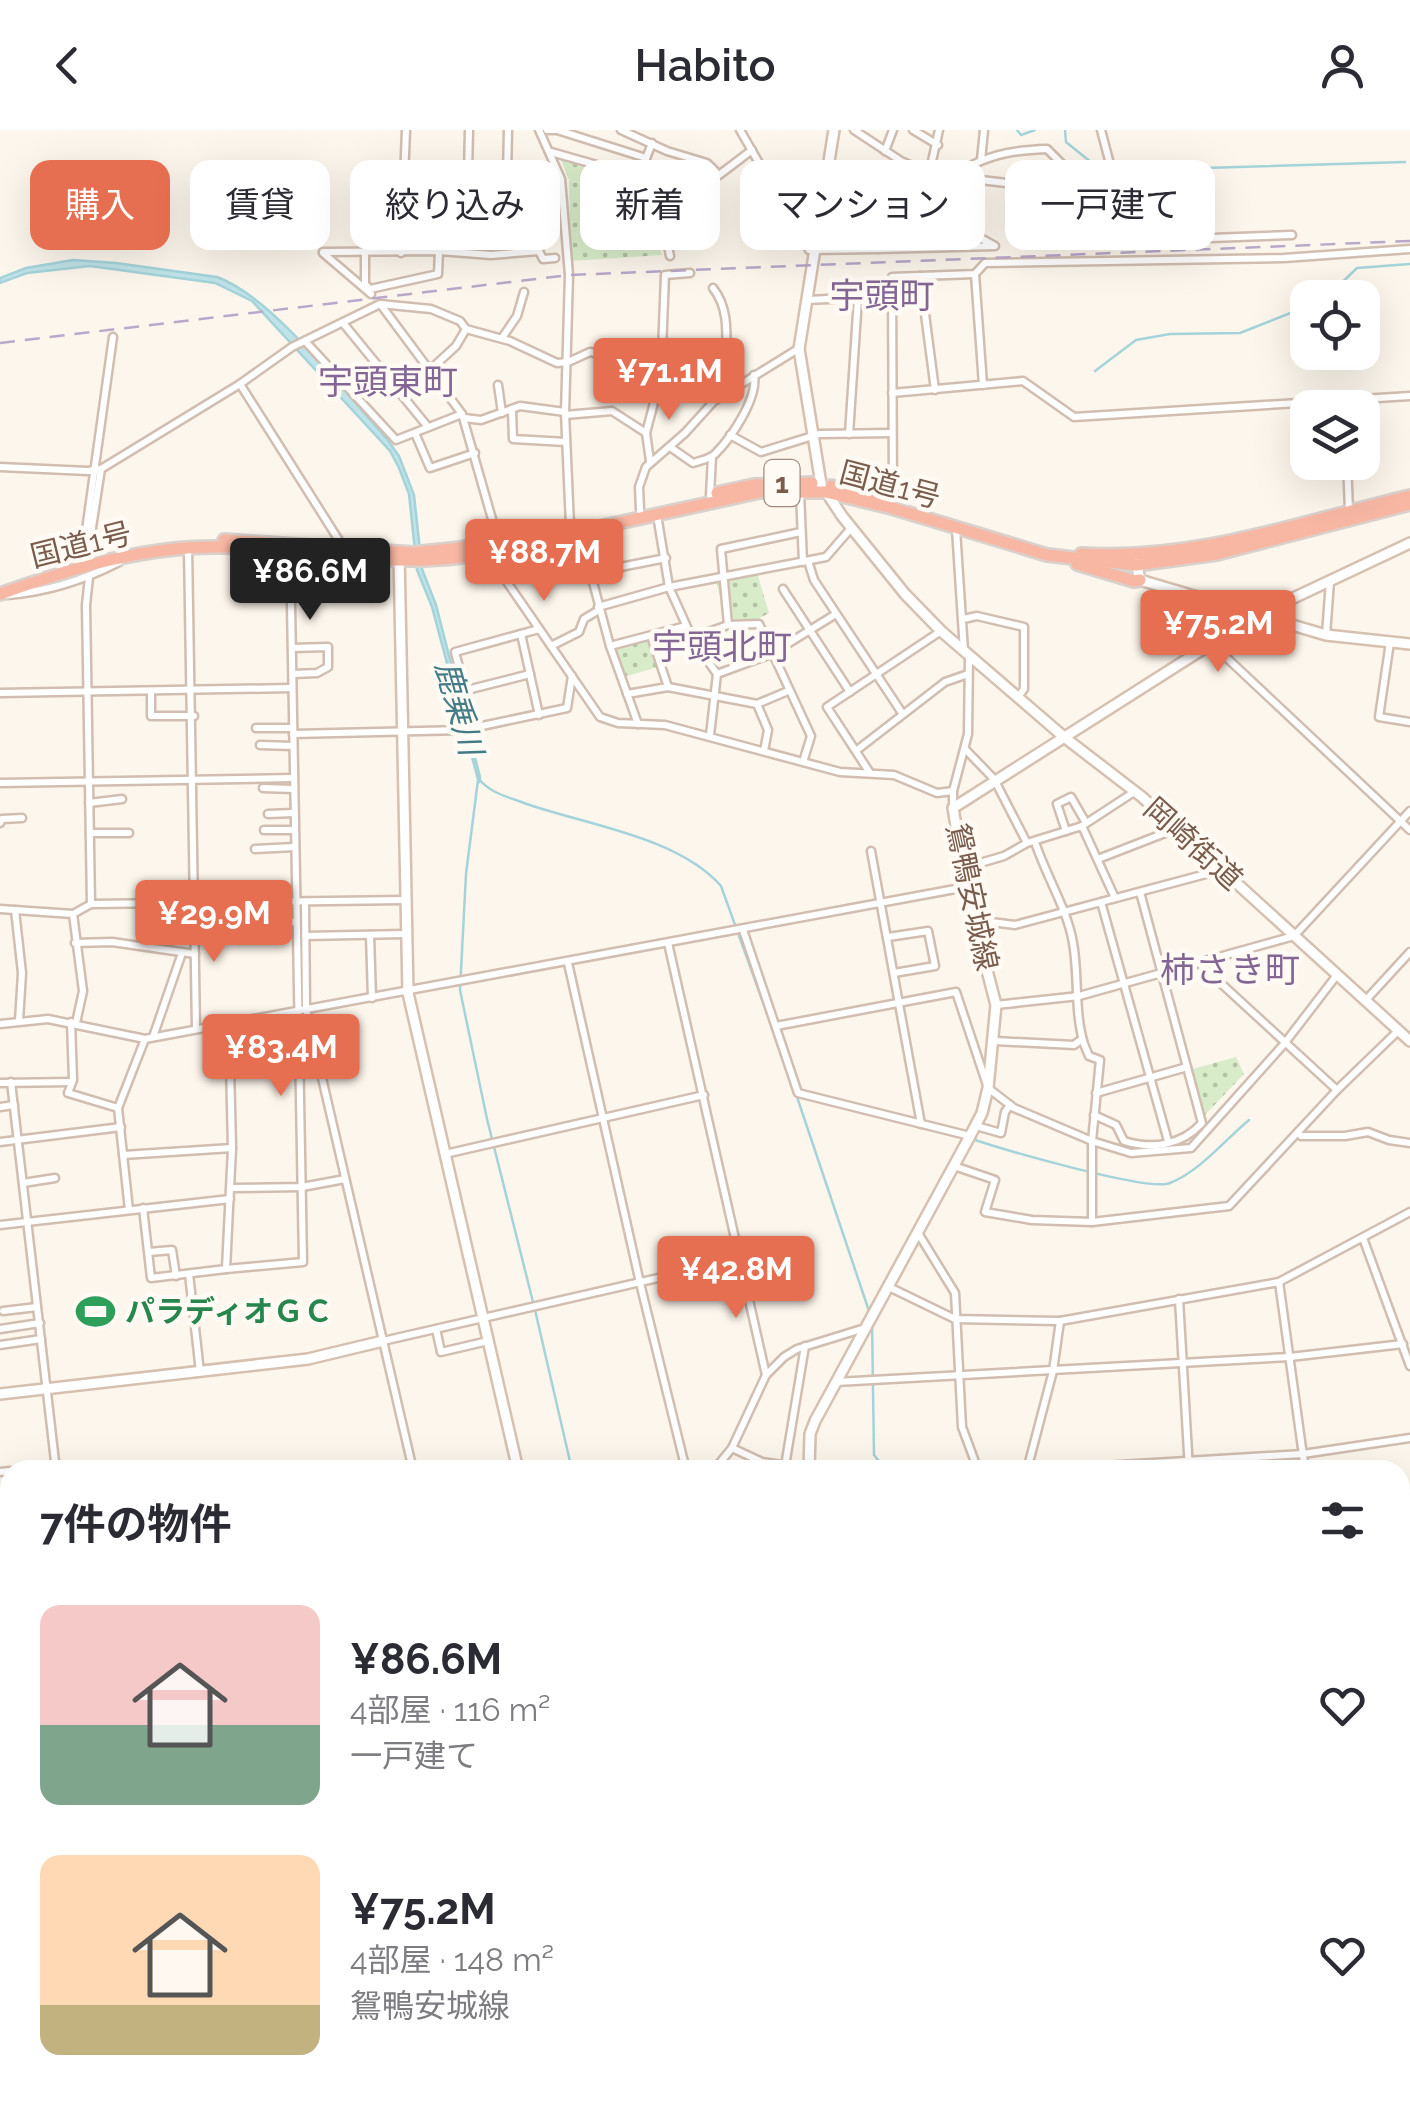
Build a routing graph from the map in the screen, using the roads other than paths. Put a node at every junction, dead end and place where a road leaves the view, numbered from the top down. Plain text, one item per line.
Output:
1 (406, 130) edge
2 (470, 130) edge
3 (508, 130) edge
4 (543, 130) edge
5 (621, 130) edge
6 (740, 130) edge
7 (834, 130) edge
8 (854, 130) edge
9 (894, 130) edge
10 (913, 130) edge
11 (939, 130) edge
12 (984, 130) edge
13 (1101, 130) edge
14 (652, 142) junction
15 (938, 146) junction
16 (752, 150) junction
17 (884, 151) junction
18 (550, 152) junction
19 (646, 158) joint
20 (405, 160) edge
21 (469, 160) edge
22 (507, 160) edge
23 (830, 160) edge
24 (902, 160) edge
25 (934, 160) edge
26 (982, 160) joint
27 (580, 161) edge
28 (985, 181) edge
29 (1292, 234) dead end
30 (1410, 249) edge
31 (669, 250) edge
32 (814, 250) edge
33 (869, 250) edge
34 (438, 251) junction
35 (539, 251) joint
36 (401, 252) joint
37 (364, 253) junction
38 (670, 256) dead end
39 (813, 256) junction
40 (556, 258) dead end
41 (690, 273) dead end
42 (975, 274) junction
43 (920, 276) junction
44 (713, 288) dead end
45 (524, 292) dead end
46 (371, 294) dead end
47 (891, 296) junction
48 (858, 298) junction
49 (806, 300) junction
50 (380, 304) junction
51 (343, 323) junction
52 (466, 329) junction
53 (113, 337) dead end
54 (502, 338) junction
55 (305, 341) junction
56 (799, 348) junction
57 (568, 362) junction
58 (431, 368) junction
59 (754, 375) junction
60 (661, 376) junction
61 (240, 384) junction
62 (498, 385) dead end
63 (983, 385) junction
64 (728, 389) junction
65 (935, 390) junction
66 (892, 393) junction
67 (1410, 396) edge
68 (1380, 400) edge
69 (1290, 407) edge
70 (512, 411) junction
71 (502, 414) junction
72 (566, 414) junction
73 (463, 416) junction
74 (428, 427) junction
75 (415, 432) junction
76 (646, 433) junction
77 (849, 434) junction
78 (892, 434) junction
79 (730, 435) junction
80 (813, 436) junction
81 (566, 442) junction
82 (670, 447) junction
83 (475, 453) junction
84 (712, 458) junction
85 (648, 465) junction
86 (0, 467) edge
87 (97, 469) junction
88 (1348, 480) edge
89 (824, 488) junction
90 (800, 490) junction
91 (710, 495) junction
92 (1410, 496) edge
93 (893, 501) junction
94 (1410, 504) edge
95 (640, 510) junction
96 (1349, 510) junction
97 (657, 514) junction
98 (574, 527) junction
99 (852, 527) junction
100 (956, 528) junction
101 (801, 532) junction
102 (498, 540) junction
103 (1410, 543) edge
104 (188, 548) junction
105 (340, 548) junction
106 (290, 549) junction
107 (487, 552) junction
108 (128, 555) junction
109 (413, 556) junction
110 (82, 558) junction
111 (666, 558) junction
112 (1071, 560) junction
113 (1136, 560) junction
114 (806, 562) junction
115 (590, 573) junction
116 (66, 577) junction
117 (89, 577) junction
118 (724, 577) junction
119 (1140, 580) junction
120 (1330, 580) junction
121 (0, 585) edge
122 (669, 587) junction
123 (783, 589) dead end
124 (0, 593) edge
125 (599, 608) junction
126 (836, 614) junction
127 (1254, 616) junction
128 (963, 619) junction
129 (728, 625) junction
130 (686, 626) junction
131 (539, 629) junction
132 (941, 630) junction
133 (810, 631) junction
134 (520, 634) junction
135 (1326, 635) junction
136 (651, 636) junction
137 (692, 638) junction
138 (1390, 641) junction
139 (1211, 643) junction
140 (1410, 644) edge
141 (552, 646) junction
142 (610, 646) junction
143 (292, 648) junction
144 (771, 654) junction
145 (967, 654) junction
146 (294, 674) junction
147 (530, 674) junction
148 (717, 674) junction
149 (877, 674) junction
150 (968, 674) junction
151 (572, 676) junction
152 (668, 687) junction
153 (292, 688) junction
154 (191, 689) junction
155 (151, 691) junction
156 (464, 691) junction
157 (788, 691) junction
158 (87, 692) junction
159 (850, 692) junction
160 (0, 693) edge
161 (627, 694) junction
162 (713, 696) junction
163 (1018, 698) junction
164 (757, 704) junction
165 (902, 713) junction
166 (194, 716) junction
167 (540, 716) junction
168 (1410, 722) edge
169 (638, 724) junction
170 (256, 728) dead end
171 (469, 729) junction
172 (293, 731) junction
173 (402, 732) junction
174 (710, 735) junction
175 (1064, 737) junction
176 (260, 745) dead end
177 (293, 746) junction
178 (964, 749) junction
179 (857, 750) junction
180 (764, 751) junction
181 (804, 762) junction
182 (870, 774) junction
183 (293, 778) junction
184 (192, 779) junction
185 (994, 779) junction
186 (88, 781) junction
187 (0, 783) edge
188 (262, 788) dead end
189 (294, 789) junction
190 (953, 791) junction
191 (1134, 792) junction
192 (938, 793) junction
193 (122, 799) dead end
194 (89, 802) junction
195 (953, 808) junction
196 (1410, 812) edge
197 (294, 813) junction
198 (268, 814) dead end
199 (22, 818) dead end
200 (1400, 820) junction
201 (0, 823) edge
202 (1084, 824) junction
203 (1173, 826) junction
204 (264, 830) dead end
205 (294, 830) junction
206 (1410, 830) edge
207 (1066, 831) junction
208 (90, 833) junction
209 (129, 833) dead end
210 (1031, 842) junction
211 (294, 847) junction
212 (255, 849) dead end
213 (871, 851) dead end
214 (1098, 859) junction
215 (963, 868) junction
216 (1222, 870) junction
217 (966, 887) junction
218 (1140, 892) junction
219 (1115, 898) junction
220 (405, 900) junction
221 (300, 902) junction
222 (1101, 902) junction
223 (194, 903) junction
224 (90, 904) junction
225 (881, 904) junction
226 (0, 909) edge
227 (16, 910) junction
228 (1064, 910) junction
229 (73, 914) junction
230 (975, 920) junction
231 (296, 922) junction
232 (263, 923) dead end
233 (740, 930) junction
234 (405, 934) junction
235 (370, 935) junction
236 (305, 936) junction
237 (1294, 936) junction
238 (888, 937) junction
239 (76, 943) junction
240 (668, 943) junction
241 (1410, 952) edge
242 (182, 953) junction
243 (195, 954) junction
244 (568, 962) junction
245 (1201, 965) junction
246 (894, 973) junction
247 (1162, 974) junction
248 (1338, 975) junction
249 (1122, 984) junction
250 (408, 992) junction
251 (1079, 996) junction
252 (372, 998) junction
253 (1365, 1001) junction
254 (898, 1004) junction
255 (996, 1005) junction
256 (301, 1010) junction
257 (19, 1020) junction
258 (74, 1022) junction
259 (0, 1024) edge
260 (229, 1024) junction
261 (776, 1026) junction
262 (196, 1029) junction
263 (1398, 1030) junction
264 (149, 1038) junction
265 (1082, 1040) junction
266 (1410, 1040) edge
267 (995, 1041) junction
268 (1284, 1044) junction
269 (1186, 1068) junction
270 (1150, 1078) junction
271 (12, 1082) junction
272 (72, 1082) junction
273 (0, 1083) edge
274 (988, 1088) junction
275 (1337, 1090) junction
276 (1096, 1093) junction
277 (704, 1095) junction
278 (14, 1105) junction
279 (1010, 1105) junction
280 (0, 1107) edge
281 (118, 1108) junction
282 (1094, 1114) junction
283 (604, 1118) junction
284 (921, 1124) junction
285 (976, 1126) junction
286 (121, 1127) junction
287 (1298, 1132) junction
288 (970, 1136) junction
289 (18, 1140) junction
290 (1092, 1141) junction
291 (0, 1142) edge
292 (1168, 1142) junction
293 (1410, 1143) edge
294 (232, 1148) junction
295 (446, 1154) junction
296 (123, 1155) junction
297 (954, 1166) junction
298 (55, 1178) dead end
299 (344, 1179) junction
300 (23, 1183) junction
301 (302, 1187) junction
302 (231, 1188) junction
303 (230, 1199) junction
304 (143, 1208) junction
305 (129, 1210) junction
306 (1410, 1212) edge
307 (28, 1222) junction
308 (1092, 1222) junction
309 (0, 1225) edge
310 (917, 1232) junction
311 (1364, 1238) junction
312 (149, 1252) junction
313 (741, 1260) junction
314 (226, 1269) junction
315 (190, 1274) junction
316 (176, 1276) junction
317 (1279, 1282) junction
318 (640, 1283) junction
319 (888, 1286) junction
320 (1180, 1300) junction
321 (37, 1307) junction
322 (3, 1312) dead end
323 (483, 1318) junction
324 (956, 1318) junction
325 (1060, 1321) junction
326 (40, 1324) junction
327 (865, 1328) junction
328 (0, 1329) edge
329 (436, 1329) junction
330 (41, 1340) junction
331 (382, 1341) junction
332 (488, 1342) junction
333 (1402, 1344) junction
334 (0, 1345) edge
335 (806, 1346) junction
336 (1290, 1358) junction
337 (1182, 1363) junction
338 (1410, 1366) edge
339 (1053, 1371) junction
340 (200, 1372) junction
341 (766, 1375) junction
342 (959, 1377) junction
343 (836, 1382) junction
344 (47, 1390) junction
345 (0, 1394) edge
346 (1410, 1438) edge
347 (732, 1448) junction
348 (1303, 1454) junction
349 (750, 1457) junction
350 (55, 1460) edge
351 (411, 1460) edge
352 (515, 1460) edge
353 (684, 1460) edge
354 (722, 1460) edge
355 (750, 1460) edge
356 (762, 1460) edge
357 (786, 1460) edge
358 (809, 1460) edge
359 (974, 1460) edge
360 (1031, 1460) edge
361 (1188, 1460) edge
362 (1240, 1460) edge
363 (1304, 1460) edge
364 (548, 2102) edge
365 (563, 2102) edge

1 - 20 street
2 - 21 street
3 - 22 street
4 - 18 street
4 - 19 street
5 - 14 street
6 - 16 street
7 - 23 street
8 - 17 street
9 - 17 street
10 - 15 street
11 - 15 street
12 - 26 street
13 - 29 street
14 - 16 street
14 - 19 street
15 - 25 street
16 - 39 street
17 - 24 street
18 - 27 street
18 - 57 street
26 - 28 street
30 - 42 street
31 - 38 street
32 - 39 street
33 - 39 street
34 - 35 street
34 - 36 street
34 - 37 street
35 - 40 street
36 - 37 street
37 - 46 street
39 - 49 street
41 - 60 street
42 - 43 street
42 - 63 street
43 - 47 street
43 - 65 street
44 - 64 street
45 - 54 street
47 - 48 street
47 - 66 street
48 - 49 street
48 - 77 street
49 - 56 street
50 - 51 street
50 - 52 street
50 - 58 street
51 - 55 street
51 - 74 street
52 - 54 street
52 - 58 street
53 - 87 street
54 - 57 street
55 - 61 street
55 - 75 street
56 - 59 street
56 - 80 street
57 - 60 street
57 - 72 street
58 - 73 street
59 - 64 street
59 - 79 street
60 - 64 street
60 - 76 street
61 - 87 street
61 - 105 street
62 - 71 street
63 - 65 street
63 - 69 street
64 - 82 street
65 - 66 street
66 - 78 street
67 - 68 street
70 - 71 street
70 - 72 street
70 - 81 street
71 - 73 street
72 - 76 street
72 - 81 street
73 - 74 street
73 - 83 street
74 - 75 street
75 - 83 street
76 - 85 street
77 - 78 street
77 - 80 street
78 - 93 street
79 - 80 street
79 - 84 street
80 - 89 street
81 - 98 street
82 - 84 street
82 - 85 street
83 - 102 street
84 - 91 street
85 - 95 street
86 - 87 street
87 - 110 street
88 - 96 street
89 - 90 highway, 国道1号 / 1
89 - 91 highway, 国道1号 / 1
89 - 93 highway, 国道1号 / 1
89 - 99 street, 岡崎街道
89 - 100 highway, 国道1号 / 1
90 - 97 highway, 国道1号 / 1
90 - 101 street
91 - 95 highway, 国道1号 / 1
92 - 96 highway, 国道1号 / 1
93 - 113 highway, 国道1号 / 1
94 - 113 highway, 国道1号 / 1
95 - 98 highway, 国道1号 / 1
96 - 113 highway, 国道1号 / 1
97 - 98 highway, 国道1号 / 1
97 - 111 street
98 - 102 highway, 国道1号 / 1
98 - 107 highway, 国道1号 / 1
98 - 115 street
99 - 114 street
99 - 132 street, 岡崎街道
100 - 112 highway, 国道1号 / 1
100 - 128 street
101 - 114 street
101 - 118 street
102 - 109 highway, 国道1号 / 1
103 - 120 street, 鴛鴨安城線
104 - 106 highway, 国道1号 / 1
104 - 108 highway, 国道1号 / 1
104 - 154 street
105 - 106 highway, 国道1号 / 1
105 - 109 highway, 国道1号 / 1
106 - 109 highway, 国道1号 / 1
106 - 110 highway, 国道1号 / 1
106 - 143 street
107 - 109 highway, 国道1号 / 1
107 - 131 street
108 - 116 highway, 国道1号 / 1
108 - 117 street
109 - 173 street
110 - 121 highway, 国道1号 / 1
111 - 115 street
111 - 122 street
112 - 113 highway, 国道1号 / 1
112 - 119 highway
113 - 119 street
114 - 118 street
114 - 126 street
115 - 125 street
116 - 117 street
116 - 124 highway, 国道1号 / 1
117 - 158 street
118 - 122 street
118 - 129 street
119 - 127 street
120 - 127 street, 鴛鴨安城線
120 - 135 street
122 - 125 street
122 - 130 street
123 - 133 street
125 - 141 street
125 - 142 street
126 - 133 street
126 - 149 street
127 - 135 street
127 - 139 street, 鴛鴨安城線
128 - 145 street
128 - 163 street
129 - 137 street
129 - 144 street
130 - 136 street
130 - 137 street
131 - 134 street
131 - 141 street
132 - 145 street, 岡崎街道
132 - 149 street
133 - 144 street
133 - 159 street
134 - 147 street
134 - 156 street
135 - 138 street
136 - 142 street
136 - 152 street
137 - 148 street
138 - 140 street
138 - 168 street
139 - 175 street, 鴛鴨安城線
139 - 200 street
141 - 151 street
142 - 161 street
143 - 146 street
143 - 146 street
144 - 148 street
144 - 157 street
145 - 150 street
145 - 163 street, 岡崎街道
146 - 153 street
147 - 156 street
147 - 167 street
148 - 162 street
149 - 159 street
149 - 165 street
150 - 165 street
150 - 178 street
151 - 167 street
151 - 169 street
152 - 161 street
152 - 162 street
153 - 154 street
153 - 172 street
154 - 155 street
154 - 166 street
155 - 158 street
155 - 166 street
156 - 171 street
157 - 164 street
157 - 181 street
158 - 160 street
158 - 186 street
159 - 179 street
161 - 169 street
162 - 164 street
162 - 174 street
163 - 175 street, 岡崎街道
164 - 180 street
165 - 179 street
166 - 184 street
167 - 171 street
169 - 174 street
170 - 172 street
171 - 173 street
172 - 173 street
172 - 177 street
173 - 220 street
174 - 180 street
175 - 185 street, 鴛鴨安城線
175 - 191 street, 岡崎街道
176 - 177 street
177 - 183 street
178 - 185 street
178 - 190 street
179 - 182 street
180 - 181 street
181 - 182 street
182 - 192 street
183 - 184 street
183 - 189 street
184 - 186 street
184 - 223 street
185 - 195 street, 鴛鴨安城線
185 - 210 street
186 - 187 street
186 - 194 street
188 - 189 street
189 - 197 street
190 - 192 street
190 - 195 street
191 - 202 street
191 - 203 street, 岡崎街道
192 - 195 street
193 - 194 street
194 - 208 street
195 - 215 street, 鴛鴨安城線
196 - 200 street
197 - 198 street
197 - 205 street
199 - 201 street
200 - 206 street
200 - 237 street
202 - 207 street
202 - 207 street
202 - 214 street
203 - 214 street
203 - 216 street, 岡崎街道
204 - 205 street
205 - 211 street
207 - 210 street
208 - 209 street
208 - 224 street
210 - 215 street
210 - 228 street
211 - 212 street
211 - 221 street
213 - 225 street
214 - 219 street
215 - 217 street, 鴛鴨安城線
216 - 218 street
216 - 237 street, 岡崎街道
217 - 225 street
217 - 230 street, 鴛鴨安城線
218 - 219 street
218 - 247 street
219 - 222 street
220 - 221 street
220 - 234 street
221 - 223 street
221 - 231 street
221 - 236 street
222 - 228 street
222 - 249 street
223 - 224 street
223 - 243 street
224 - 229 street
225 - 233 street
225 - 238 street
226 - 227 street
227 - 229 street
227 - 257 street
228 - 230 street
228 - 251 street
229 - 239 street
230 - 255 street, 鴛鴨安城線
231 - 232 street
231 - 256 street
233 - 240 street
233 - 261 street
234 - 235 street
234 - 250 street
235 - 236 street
235 - 252 street
236 - 256 street
237 - 245 street
237 - 248 street, 岡崎街道
238 - 246 street
238 - 246 street
239 - 242 street
239 - 258 street
240 - 244 street
240 - 277 street
241 - 253 street
242 - 243 street
242 - 264 street
243 - 262 street
244 - 250 street
244 - 283 street
245 - 247 street
245 - 268 street
246 - 254 street
247 - 249 street
247 - 269 street
248 - 253 street, 岡崎街道
248 - 268 street
249 - 251 street
249 - 270 street
250 - 252 street
250 - 295 street
251 - 255 street
251 - 265 street
252 - 256 street
253 - 263 street, 岡崎街道
254 - 261 street
254 - 274 street
254 - 284 street
255 - 267 street, 鴛鴨安城線
256 - 260 street
256 - 299 street
256 - 301 street
257 - 258 street
257 - 259 street
258 - 264 street
258 - 272 street
260 - 262 street
260 - 294 street
261 - 284 street
262 - 264 street
263 - 266 street, 岡崎街道
263 - 275 street
264 - 281 street
265 - 267 street
265 - 276 street
267 - 274 street, 鴛鴨安城線
268 - 275 street
268 - 290 street
269 - 270 street
269 - 292 street
270 - 276 street
270 - 292 street
271 - 272 street
271 - 273 street
271 - 278 street
272 - 281 street
274 - 279 street
274 - 285 street, 鴛鴨安城線
275 - 287 street
276 - 282 street
277 - 283 street
277 - 313 street
278 - 280 street
278 - 289 street
279 - 285 street
279 - 290 street
281 - 286 street
282 - 290 street
282 - 292 street
283 - 295 street
283 - 318 street
284 - 288 street
285 - 288 street, 鴛鴨安城線
286 - 289 street
286 - 296 street
287 - 293 street
287 - 308 street
288 - 297 street, 鴛鴨安城線
289 - 291 street
289 - 300 street
290 - 308 street
294 - 296 street
294 - 302 street
295 - 323 street
296 - 305 street
297 - 308 street
297 - 310 street, 鴛鴨安城線
298 - 300 street
299 - 301 street
299 - 331 street
300 - 307 street
301 - 302 street
301 - 314 street
302 - 303 street
303 - 304 street
303 - 314 street
304 - 305 street
304 - 312 street
305 - 307 street
306 - 311 street
307 - 309 street
307 - 321 street
310 - 319 street, 鴛鴨安城線
310 - 324 street
311 - 317 street
311 - 333 street
312 - 316 street
312 - 316 street
313 - 318 street
313 - 341 street
314 - 315 street
315 - 316 street
315 - 340 street
317 - 320 street
317 - 336 street
318 - 323 street
318 - 353 street
319 - 324 street
319 - 327 street, 鴛鴨安城線
320 - 325 street
320 - 337 street
321 - 322 street
321 - 326 street
323 - 329 street
323 - 332 street
324 - 325 street
324 - 342 street
325 - 339 street
326 - 328 street
326 - 330 street
327 - 335 street
327 - 343 street, 鴛鴨安城線
329 - 331 street
329 - 332 street
330 - 334 street
330 - 344 street
331 - 340 street
331 - 351 street
332 - 352 street
333 - 336 street
333 - 338 street
335 - 341 street
335 - 357 street
336 - 337 street
336 - 348 street
337 - 339 street
337 - 361 street
339 - 342 street
339 - 360 street
340 - 344 street
341 - 347 street
342 - 343 street
342 - 359 street
343 - 358 street, 鴛鴨安城線
344 - 345 street
344 - 350 street
346 - 348 street
347 - 349 street
347 - 354 street
348 - 362 street
348 - 363 street
349 - 355 street
349 - 356 street
364 - 365 street

